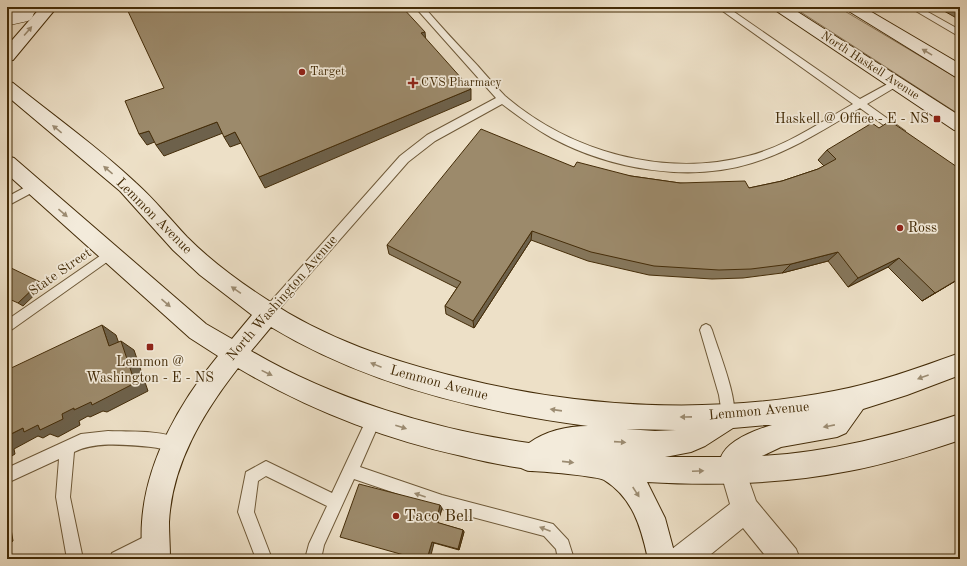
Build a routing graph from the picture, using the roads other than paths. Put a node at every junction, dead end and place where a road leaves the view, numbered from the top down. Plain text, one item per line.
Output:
1 (42, 7) edge
2 (49, 7) edge
3 (419, 7) edge
4 (721, 7) edge
5 (780, 7) edge
6 (852, 7) edge
7 (913, 7) edge
8 (7, 17) edge
9 (960, 34) edge
10 (7, 56) edge
11 (960, 72) edge
12 (896, 83) junction
13 (7, 87) edge
14 (503, 99) junction
15 (860, 104) junction
16 (960, 125) edge
17 (909, 137) edge
18 (7, 163) edge
19 (7, 173) edge
20 (31, 184) junction
21 (7, 202) edge
22 (110, 254) junction
23 (268, 313) junction
24 (8, 325) edge
25 (706, 330) dead end
26 (233, 354) junction
27 (960, 364) edge
28 (855, 399) junction
29 (728, 416) junction
30 (374, 419) junction
31 (960, 427) edge
32 (176, 444) junction
33 (67, 448) junction
34 (530, 458) junction
35 (608, 466) junction
36 (733, 470) junction
37 (351, 471) junction
38 (7, 476) edge
39 (336, 503) junction
40 (745, 509) junction
41 (155, 550) edge
42 (75, 559) edge
43 (118, 559) edge
44 (264, 559) edge
45 (313, 559) edge
46 (566, 559) edge
47 (662, 559) edge
48 (682, 559) edge
49 (786, 559) edge

1 - 8 main road, bridge
10 -> 2 main road
3 - 14 lane
4 - 15 lane
5 - 12 main road, North Haskell Avenue
11 -> 6 main road
7 - 9 lane
12 - 15 lane
12 - 16 main road, North Haskell Avenue
23 -> 13 main road, Lemmon Avenue
14 - 15 lane
14 - 23 lane, North Washington Avenue
15 - 17 lane
18 - 20 main road
19 - 20 main road
20 - 21 lane
20 -> 22 main road
22 - 24 lane, State Street
22 -> 26 main road
23 - 26 main road, North Washington Avenue
29 -> 23 main road, Lemmon Avenue
25 - 29 lane
26 -> 30 main road
26 - 32 main road, North Washington Avenue
27 -> 28 main road, Lemmon Avenue
28 - 29 main road, Lemmon Avenue
28 -> 36 main road
34 -> 29 main road
30 -> 34 main road
30 - 37 lane
31 - 36 main road
32 - 33 lane
32 - 41 main road, North Washington Avenue
33 - 38 lane
33 - 42 lane
34 -> 35 main road
35 -> 36 main road
35 -> 47 main road
36 - 40 main road
37 - 39 lane
46 -> 37 lane
39 - 44 lane
39 - 45 lane
40 - 48 main road
40 - 49 main road
41 - 43 lane

